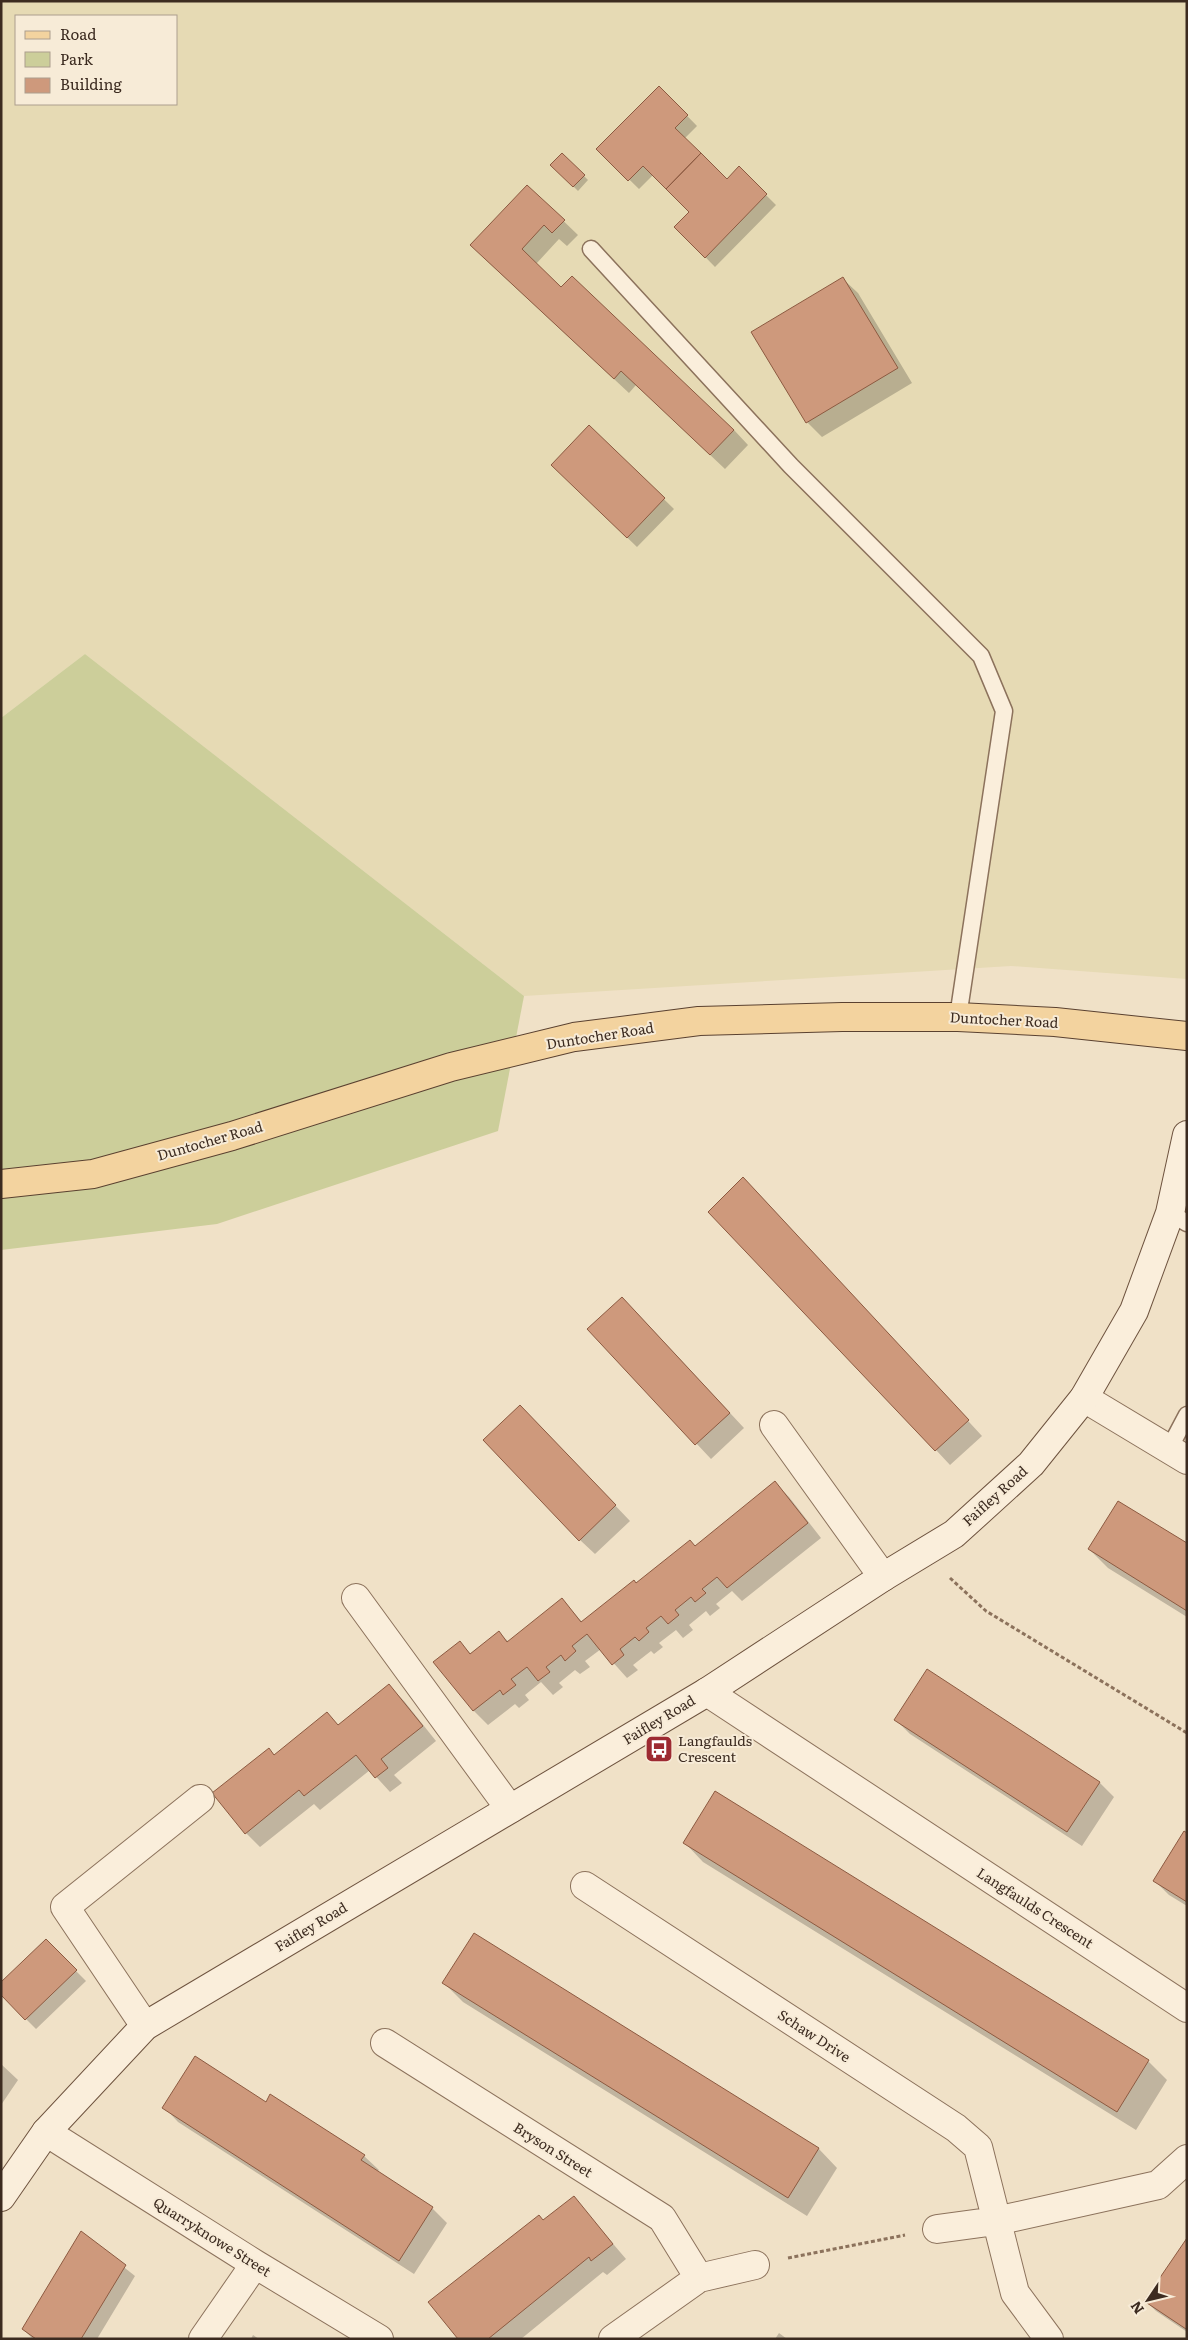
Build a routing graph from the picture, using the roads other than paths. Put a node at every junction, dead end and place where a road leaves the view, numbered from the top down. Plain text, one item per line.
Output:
1 (591, 249) dead end
2 (958, 1017) junction
3 (1187, 1036) edge
4 (1187, 1135) edge
5 (1, 1184) edge
6 (1179, 1218) edge
7 (1084, 1398) junction
8 (1187, 1415) edge
9 (774, 1424) dead end
10 (1182, 1449) edge
11 (884, 1577) junction
12 (356, 1598) dead end
13 (707, 1692) junction
14 (200, 1798) dead end
15 (510, 1809) junction
16 (585, 1886) dead end
17 (1187, 2008) edge
18 (145, 2026) junction
19 (385, 2043) dead end
20 (46, 2132) junction
21 (1187, 2159) edge
22 (1, 2197) edge
23 (996, 2221) junction
24 (937, 2229) road end
25 (255, 2264) junction
26 (755, 2265) road end
27 (699, 2278) junction
28 (203, 2339) edge
29 (379, 2339) edge
30 (613, 2339) edge
31 (1049, 2339) edge

1 - 2 lane
2 - 3 main road, Duntocher Road
2 - 5 main road, Duntocher Road
4 - 6 street, Faifley Road
6 - 7 street, Faifley Road
7 - 10 street
7 - 11 street, Faifley Road
8 - 10 lane
9 - 11 street
11 - 13 street, Faifley Road
12 - 15 street
13 - 15 street, Faifley Road
13 - 17 street, Langfaulds Crescent
14 - 18 street
15 - 18 street, Faifley Road
16 - 23 street, Schaw Drive
18 - 20 street, Faifley Road
19 - 27 street, Bryson Street
20 - 22 street, Faifley Road
20 - 25 street, Quarryknowe Street
21 - 23 street
23 - 24 street
23 - 31 street, Schaw Drive
25 - 28 street
25 - 29 street, Quarryknowe Street
26 - 27 street
27 - 30 street

